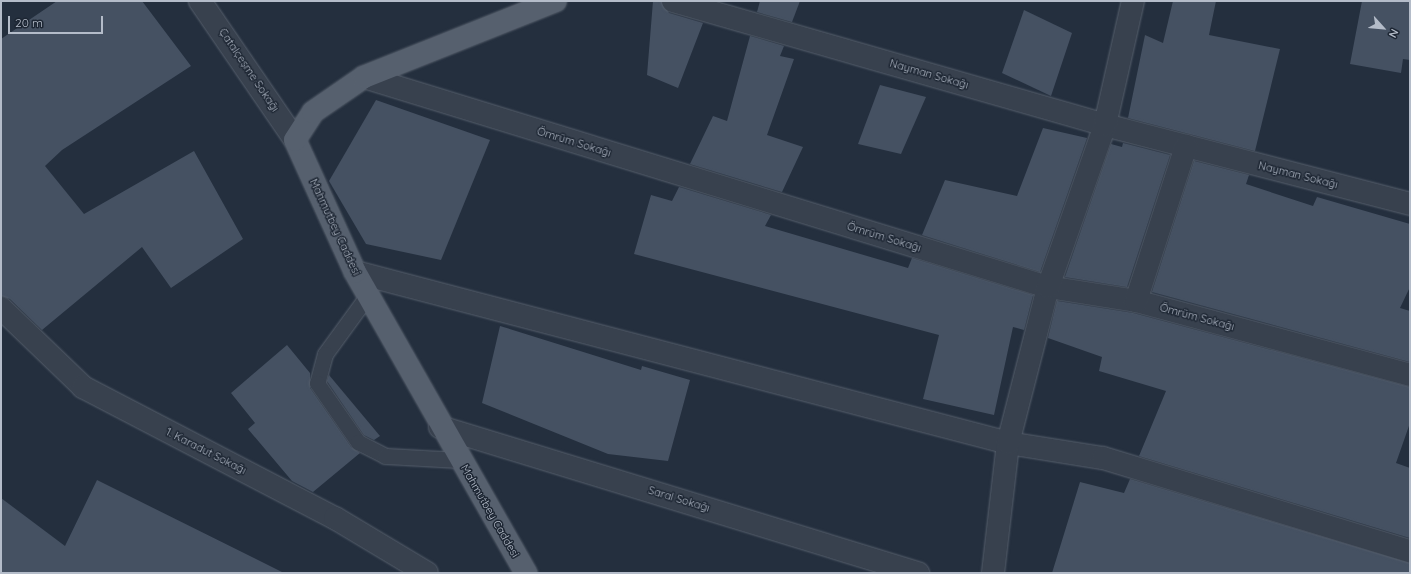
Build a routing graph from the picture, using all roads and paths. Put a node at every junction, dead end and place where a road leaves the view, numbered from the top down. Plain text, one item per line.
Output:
1 (200, 1) edge
2 (555, 1) edge
3 (673, 1) edge
4 (1133, 1) edge
5 (364, 77) junction
6 (1105, 125) junction
7 (295, 140) junction
8 (1186, 146) junction
9 (1410, 204) edge
10 (355, 272) junction
11 (1048, 287) junction
12 (368, 295) junction
13 (1136, 301) junction
14 (1, 308) edge
15 (1410, 375) edge
16 (440, 426) junction
17 (1008, 443) junction
18 (460, 460) junction
19 (1410, 550) edge
20 (427, 573) edge
21 (526, 573) edge
22 (918, 573) edge
23 (993, 573) edge

1 - 7 street, Çatalçeşme Sokağı
2 - 5 main road
3 - 6 street, Nayman Sokağı
4 - 6 street
5 - 7 main road
5 - 11 street, Ömrüm Sokağı
6 - 8 street, Nayman Sokağı
6 - 11 street
7 - 10 main road, Mahmutbey Caddesi
8 - 9 street, Nayman Sokağı
8 - 13 street
10 - 12 main road, Mahmutbey Caddesi
10 - 17 street
11 - 13 street, Ömrüm Sokağı
11 - 17 street
12 - 16 main road, Mahmutbey Caddesi
12 - 18 lane
13 - 15 street, Ömrüm Sokağı
14 - 20 street, 1. Karadut Sokağı
16 - 18 main road, Mahmutbey Caddesi
16 - 22 street, Saral Sokağı
17 - 19 street
17 - 23 street
18 - 21 main road, Mahmutbey Caddesi

